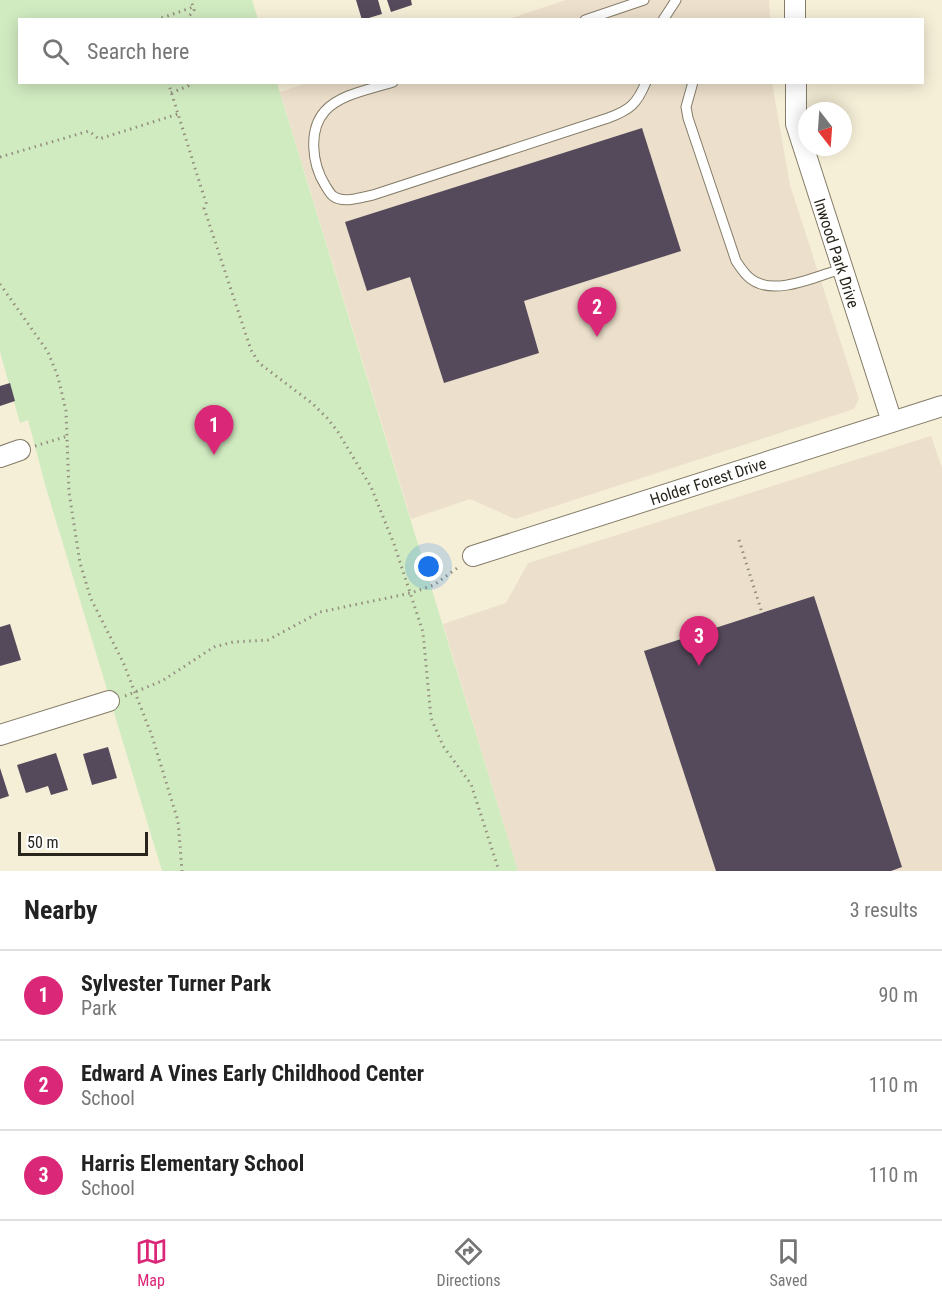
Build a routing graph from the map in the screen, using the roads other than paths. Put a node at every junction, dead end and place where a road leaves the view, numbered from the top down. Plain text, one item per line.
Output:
1 (644, 0) edge
2 (676, 0) edge
3 (795, 0) edge
4 (591, 18) edge
5 (664, 18) edge
6 (795, 18) edge
7 (387, 84) edge
8 (645, 84) edge
9 (692, 84) edge
10 (796, 84) edge
11 (841, 269) junction
12 (942, 405) edge
13 (891, 422) junction
14 (20, 450) road end
15 (0, 457) edge
16 (473, 556) road end
17 (109, 701) road end
18 (0, 735) edge

1 - 4 lane
2 - 5 lane
3 - 6 street
7 - 8 lane
9 - 11 lane
10 - 11 street, Inwood Park Drive
11 - 13 street, Inwood Park Drive
12 - 13 street, Holder Forest Drive
13 - 16 street, Holder Forest Drive
14 - 15 street
17 - 18 street

